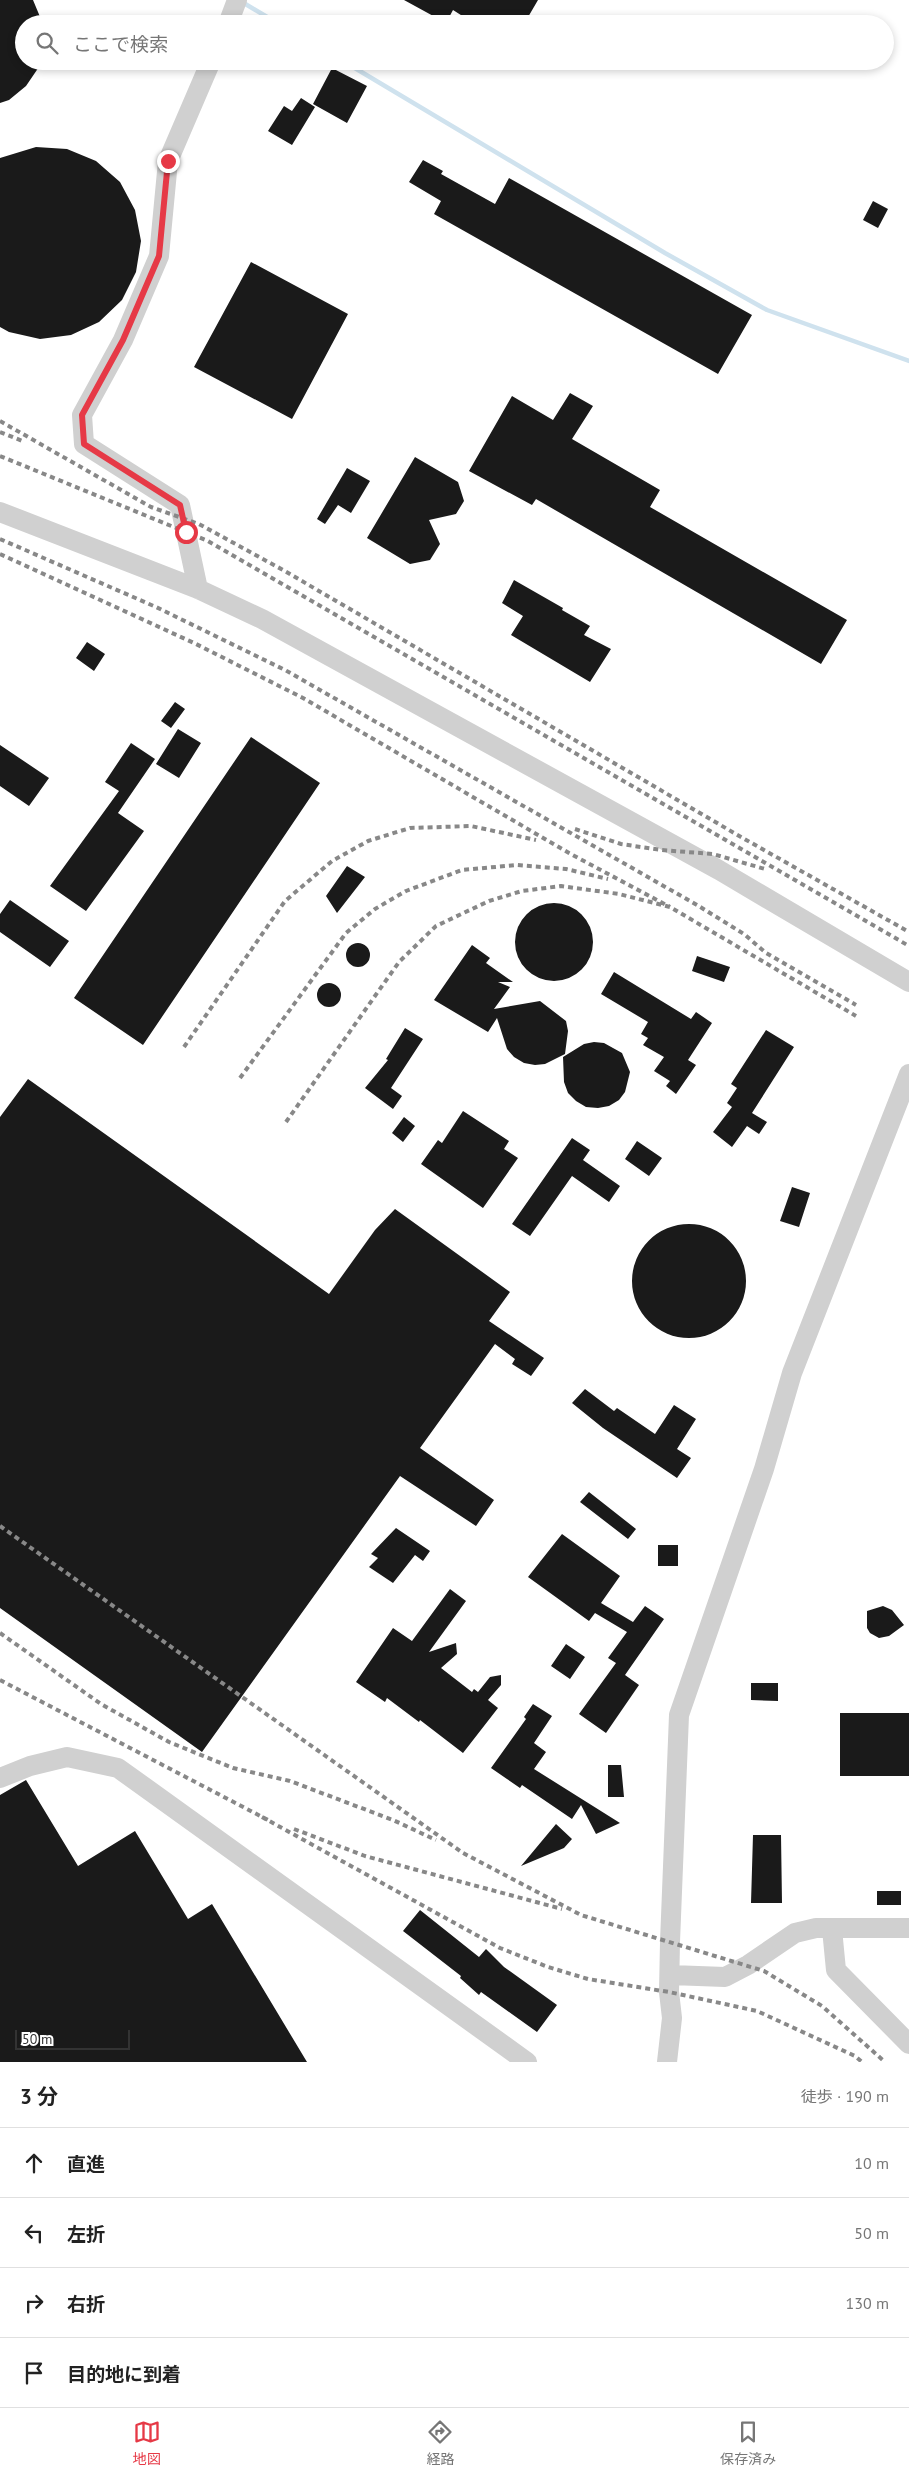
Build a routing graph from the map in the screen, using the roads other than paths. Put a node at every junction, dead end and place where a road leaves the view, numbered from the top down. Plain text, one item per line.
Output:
1 (207, 70) edge
2 (0, 512) edge
3 (198, 589) junction
4 (909, 982) edge
5 (909, 1074) edge
6 (0, 1778) edge
7 (909, 1928) edge
8 (832, 1929) junction
9 (670, 1975) junction
10 (909, 2044) edge
11 (527, 2062) edge
12 (667, 2062) edge

1 - 3 lane
2 - 3 lane
3 - 4 lane
5 - 9 lane
6 - 11 lane
7 - 8 lane
8 - 9 lane
8 - 10 lane
9 - 12 lane

